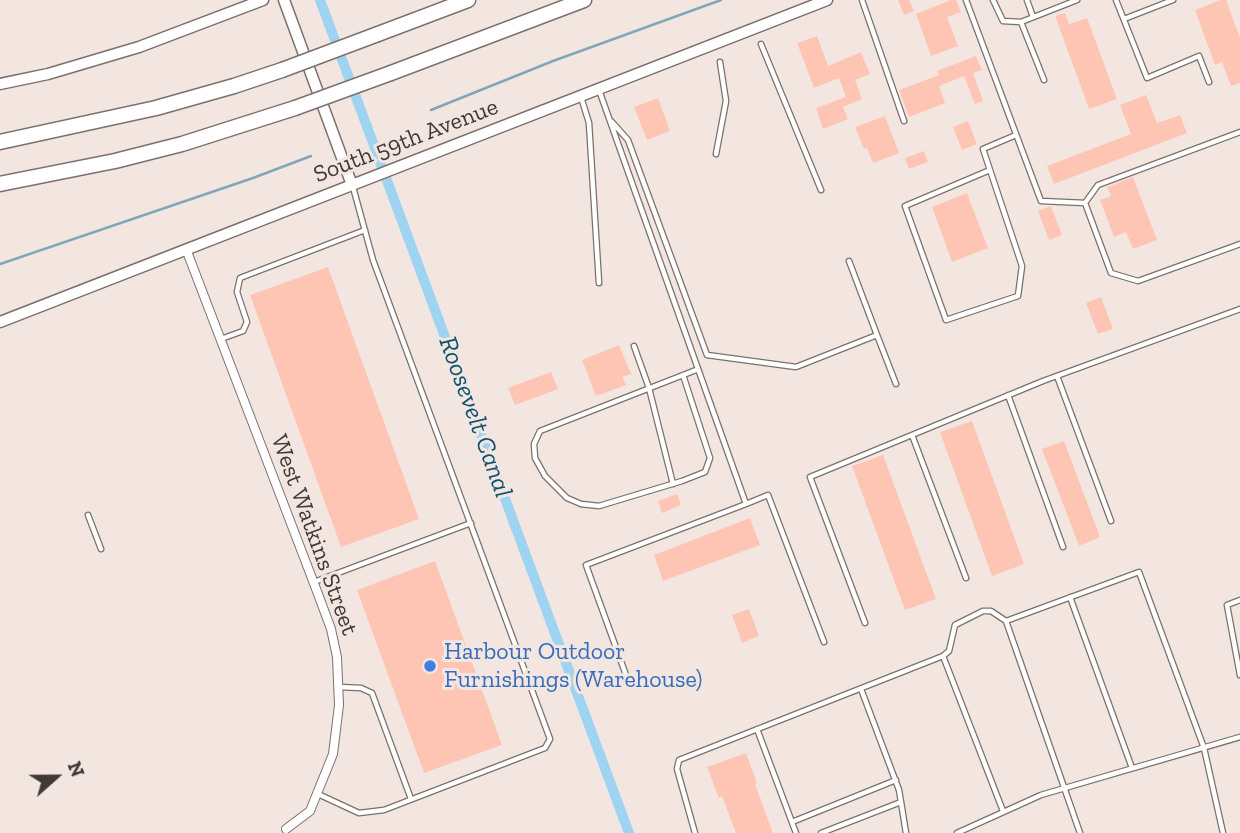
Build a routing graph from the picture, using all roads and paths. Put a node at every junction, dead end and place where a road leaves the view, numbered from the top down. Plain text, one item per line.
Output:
1 (263, 0) edge
2 (284, 0) edge
3 (468, 0) edge
4 (584, 0) edge
5 (827, 0) edge
6 (862, 0) edge
7 (966, 0) edge
8 (993, 0) edge
9 (1027, 0) edge
10 (1077, 0) edge
11 (1116, 0) edge
12 (1173, 0) edge
13 (1066, 2) edge
14 (1033, 17) junction
15 (1124, 19) junction
16 (1021, 22) junction
17 (761, 44) dead end
18 (720, 62) dead end
19 (1044, 80) dead end
20 (1209, 82) dead end
21 (0, 84) edge
22 (598, 89) junction
23 (581, 96) junction
24 (609, 119) junction
25 (904, 121) dead end
26 (1240, 132) edge
27 (1016, 135) junction
28 (0, 139) edge
29 (716, 154) dead end
30 (990, 170) junction
31 (0, 184) edge
32 (352, 185) junction
33 (821, 190) dead end
34 (1084, 202) junction
35 (365, 230) junction
36 (1240, 244) edge
37 (186, 249) junction
38 (849, 261) dead end
39 (599, 283) dead end
40 (1240, 309) edge
41 (0, 322) edge
42 (877, 335) junction
43 (220, 340) junction
44 (634, 346) dead end
45 (696, 370) junction
46 (683, 375) junction
47 (1057, 376) junction
48 (896, 384) dead end
49 (649, 388) junction
50 (1008, 396) junction
51 (912, 435) junction
52 (673, 484) junction
53 (746, 504) junction
54 (88, 515) dead end
55 (1111, 521) dead end
56 (471, 523) junction
57 (1063, 547) dead end
58 (101, 549) dead end
59 (966, 578) dead end
60 (313, 582) junction
61 (1070, 597) junction
62 (1240, 600) edge
63 (1006, 621) junction
64 (864, 623) dead end
65 (824, 642) dead end
66 (943, 656) junction
67 (1240, 675) edge
68 (630, 686) dead end
69 (339, 687) junction
70 (861, 689) junction
71 (757, 729) junction
72 (1240, 737) edge
73 (1204, 748) junction
74 (1132, 768) junction
75 (896, 780) junction
76 (1065, 788) junction
77 (318, 794) junction
78 (411, 799) junction
79 (901, 802) junction
80 (1003, 811) junction
81 (792, 822) junction
82 (286, 829) dead end
83 (961, 832) edge
84 (695, 833) edge
85 (796, 833) edge
86 (821, 833) edge
87 (906, 833) edge
88 (1080, 833) edge
89 (1223, 833) edge

1 - 21 main road
2 - 32 main road
3 - 28 highway, bridge
4 - 31 highway, bridge
5 - 22 main road, South 59th Avenue
6 - 25 lane
7 - 27 lane
8 - 16 lane
9 - 14 lane
10 - 13 lane
11 - 15 lane
12 - 15 lane
13 - 14 lane
14 - 16 lane
15 - 20 lane
16 - 19 lane
17 - 33 lane
18 - 29 lane
22 - 23 main road, South 59th Avenue
22 - 24 lane
23 - 32 main road, South 59th Avenue
23 - 39 lane
24 - 42 lane
24 - 45 lane
26 - 34 lane
27 - 30 lane
27 - 34 lane
30 - 30 lane
32 - 35 lane
32 - 37 main road, South 59th Avenue
34 - 36 lane
35 - 43 lane
35 - 56 lane
37 - 41 main road, South 59th Avenue
37 - 43 street, West Watkins Street
38 - 42 lane
40 - 47 lane
42 - 48 lane
43 - 60 street, West Watkins Street
44 - 49 lane
45 - 46 lane
45 - 53 lane
46 - 49 lane
46 - 52 lane
47 - 50 lane
47 - 55 lane
49 - 52 lane
49 - 52 lane
50 - 51 lane
50 - 57 lane
51 - 59 lane
51 - 64 lane
53 - 65 lane
53 - 68 lane
54 - 58 lane
56 - 60 lane
56 - 78 lane
60 - 69 street, West Watkins Street
61 - 63 lane
61 - 73 lane
61 - 74 lane
62 - 67 lane
63 - 66 lane
63 - 76 lane
66 - 70 lane
66 - 80 lane
69 - 77 street, West Watkins Street
69 - 78 lane
70 - 71 lane
70 - 75 lane
71 - 81 lane
71 - 84 lane
72 - 73 lane
73 - 74 lane
73 - 89 lane
74 - 76 lane
75 - 79 lane
75 - 81 lane
76 - 80 lane
76 - 88 lane
77 - 78 lane
77 - 82 street, West Watkins Street
79 - 86 lane
79 - 87 lane
80 - 83 lane
81 - 85 lane

